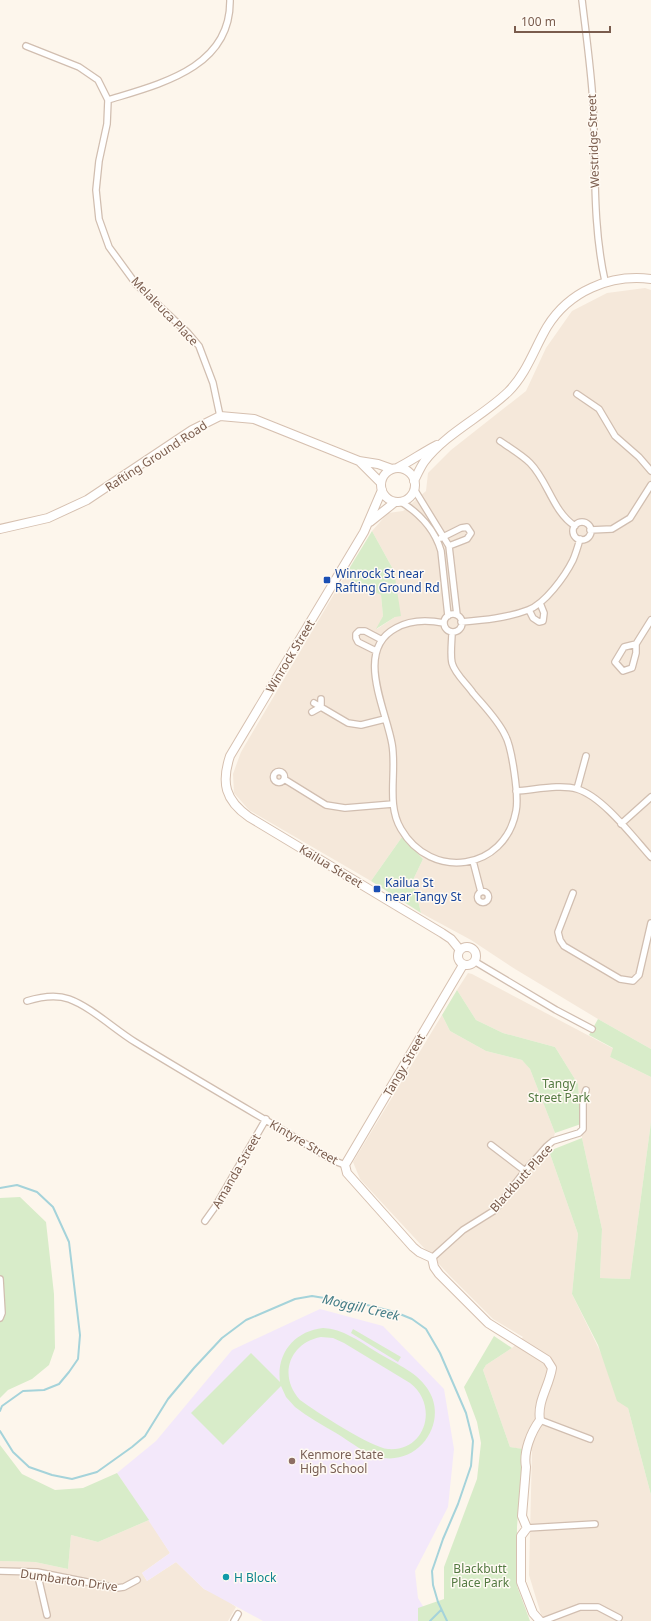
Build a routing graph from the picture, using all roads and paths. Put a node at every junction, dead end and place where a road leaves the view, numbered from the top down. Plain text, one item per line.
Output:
1 (230, 0) edge
2 (582, 0) edge
3 (26, 46) dead end
4 (108, 100) junction
5 (651, 279) edge
6 (605, 281) junction
7 (577, 394) dead end
8 (220, 416) junction
9 (444, 441) junction
10 (500, 441) dead end
11 (359, 461) junction
12 (394, 469) junction
13 (651, 470) edge
14 (414, 485) junction
15 (651, 485) edge
16 (381, 487) junction
17 (398, 502) junction
18 (367, 526) junction
19 (575, 526) junction
20 (0, 529) edge
21 (590, 530) junction
22 (443, 537) junction
23 (580, 539) junction
24 (438, 542) junction
25 (449, 546) junction
26 (540, 603) junction
27 (529, 610) junction
28 (457, 615) junction
29 (448, 616) junction
30 (651, 620) edge
31 (444, 622) junction
32 (461, 622) junction
33 (452, 632) junction
34 (382, 640) junction
35 (636, 644) junction
36 (376, 651) junction
37 (321, 699) dead end
38 (314, 703) dead end
39 (320, 707) junction
40 (312, 712) dead end
41 (385, 720) junction
42 (586, 756) dead end
43 (284, 779) dead end
44 (577, 789) junction
45 (227, 791) joint
46 (516, 791) junction
47 (651, 797) edge
48 (393, 804) junction
49 (621, 824) junction
50 (651, 857) edge
51 (473, 861) junction
52 (481, 892) dead end
53 (573, 893) dead end
54 (651, 923) edge
55 (460, 950) junction
56 (474, 961) junction
57 (463, 965) junction
58 (27, 1001) dead end
59 (592, 1029) dead end
60 (586, 1090) dead end
61 (266, 1119) junction
62 (491, 1145) dead end
63 (345, 1165) junction
64 (524, 1171) junction
65 (205, 1221) dead end
66 (432, 1258) junction
67 (0, 1279) edge
68 (0, 1318) edge
69 (540, 1420) junction
70 (590, 1439) dead end
71 (595, 1524) dead end
72 (527, 1528) junction
73 (0, 1571) edge
74 (37, 1572) junction
75 (136, 1580) dead end
76 (238, 1614) dead end
77 (47, 1615) dead end
78 (619, 1618) dead end
79 (234, 1621) edge
80 (540, 1621) edge
81 (544, 1621) edge

1 - 4 street
2 - 6 street, Westridge Street
3 - 4 street, Melaleuca Place
4 - 8 street, Melaleuca Place
5 - 6 street
6 - 9 street
7 - 13 street
8 - 11 street, Rafting Ground Road
8 - 20 street, Rafting Ground Road
9 - 12 street
9 - 14 street
10 - 19 street
11 - 12 street, Rafting Ground Road
11 - 16 street, Rafting Ground Road
12 - 14 street
12 - 16 street
14 - 17 street
14 - 22 street
15 - 21 street
16 - 17 street
16 - 18 street, Winrock Street
17 - 18 street, Winrock Street
17 - 24 street
18 - 45 street, Winrock Street
19 - 21 street
19 - 23 street
21 - 23 street
22 - 24 street
22 - 25 street
22 - 25 street
23 - 26 street
24 - 29 street
25 - 28 street
26 - 27 street
26 - 27 street
27 - 32 street
28 - 29 street
28 - 32 street
29 - 31 street
30 - 35 street
31 - 33 street
31 - 34 street
32 - 33 street
33 - 46 street
34 - 36 street
34 - 36 street
35 - 35 street
36 - 41 street
37 - 39 street
38 - 39 street
39 - 40 street
39 - 41 street
41 - 48 street
42 - 44 street
43 - 48 street
44 - 46 street
44 - 49 street
45 - 55 street, Kailua Street
46 - 51 street
47 - 49 street
48 - 51 street
49 - 50 street
51 - 52 street
53 - 54 street
55 - 56 street, Kailua Street
55 - 57 street
56 - 57 street
56 - 59 street, Kailua Street
57 - 63 street, Tangy Street
58 - 61 street, Kintyre Street
60 - 64 street, Blackbutt Place
61 - 63 street, Kintyre Street
61 - 65 street, Amanda Street
62 - 64 street
63 - 66 street, Kintyre Street
64 - 66 street, Blackbutt Place
66 - 69 street
67 - 68 street
69 - 70 street
69 - 72 street
71 - 72 street
72 - 80 street
73 - 74 street, Dumbarton Drive
74 - 75 street, Dumbarton Drive
74 - 77 street
76 - 79 street
78 - 81 street

